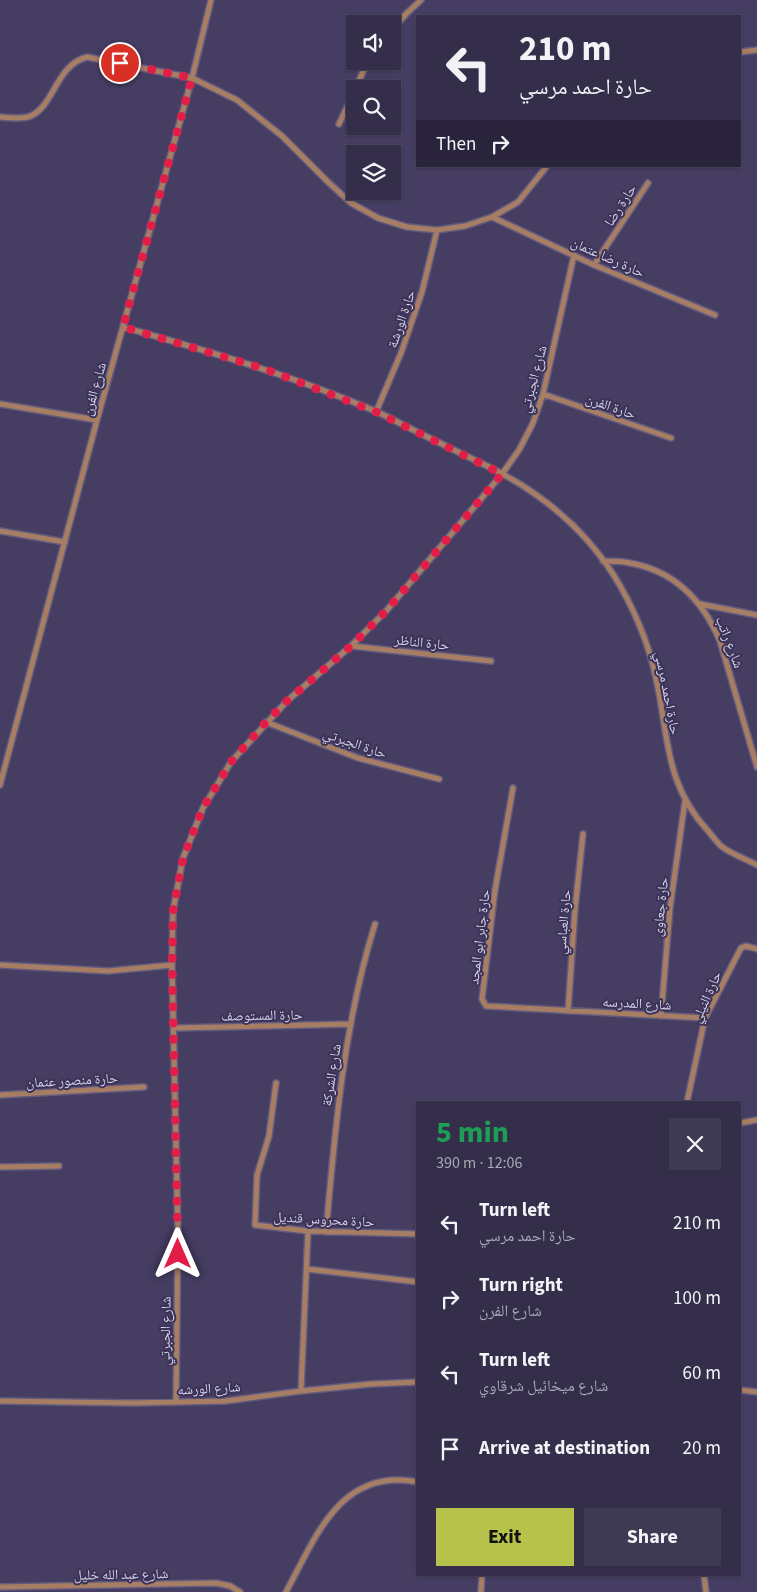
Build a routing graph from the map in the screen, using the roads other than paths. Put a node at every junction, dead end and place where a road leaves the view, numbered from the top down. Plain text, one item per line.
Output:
1 (211, 0) edge
2 (421, 0) edge
3 (401, 20) edge
4 (757, 50) edge
5 (741, 52) edge
6 (192, 78) junction
7 (346, 109) edge
8 (0, 117) edge
9 (339, 124) dead end
10 (546, 167) edge
11 (648, 183) dead end
12 (492, 216) junction
13 (437, 230) junction
14 (574, 255) junction
15 (594, 265) junction
16 (715, 315) dead end
17 (123, 327) junction
18 (543, 394) junction
19 (0, 404) edge
20 (376, 412) junction
21 (97, 420) junction
22 (671, 438) dead end
23 (502, 474) junction
24 (0, 531) edge
25 (65, 542) junction
26 (603, 561) junction
27 (700, 604) junction
28 (757, 615) edge
29 (351, 646) junction
30 (491, 661) dead end
31 (266, 722) junction
32 (757, 767) edge
33 (439, 779) dead end
34 (0, 785) edge
35 (513, 788) dead end
36 (685, 801) junction
37 (583, 834) dead end
38 (757, 865) edge
39 (375, 924) dead end
40 (757, 950) edge
41 (0, 965) edge
42 (172, 965) junction
43 (568, 1011) junction
44 (661, 1016) junction
45 (705, 1018) junction
46 (351, 1024) junction
47 (174, 1028) junction
48 (276, 1083) dead end
49 (144, 1088) dead end
50 (0, 1095) edge
51 (688, 1101) edge
52 (757, 1120) edge
53 (741, 1123) edge
54 (59, 1166) dead end
55 (0, 1167) edge
56 (308, 1231) junction
57 (326, 1232) junction
58 (416, 1234) edge
59 (307, 1269) junction
60 (416, 1282) edge
61 (416, 1382) edge
62 (741, 1390) edge
63 (301, 1391) junction
64 (757, 1392) edge
65 (0, 1400) edge
66 (176, 1401) junction
67 (416, 1482) edge
68 (482, 1576) edge
69 (704, 1576) edge
70 (0, 1587) edge
71 (240, 1592) edge
72 (286, 1592) edge
73 (481, 1592) edge
74 (706, 1592) edge

1 - 6 street, شارع الفرن
2 - 3 street
4 - 5 street
6 - 8 street
6 - 13 street
6 - 17 street, شارع الفرن
7 - 9 street
10 - 12 street
11 - 15 street, حارة رضا
12 - 13 street
12 - 14 street, حارة رضا عتمان
13 - 20 street, حارة الورشة
14 - 15 street, حارة رضا عتمان
14 - 18 street, شارع الجبرتي
15 - 16 street, حارة رضا عتمان
17 - 20 street, حارة احمد مرسي
17 - 21 street, شارع الفرن
18 - 22 street, حارة الفرن
18 - 23 street, شارع الجبرتي
19 - 21 street
20 - 23 street, حارة احمد مرسي
21 - 25 street, شارع الفرن
23 - 26 street, حارة احمد مرسي
23 - 29 street, شارع الجبرتي
24 - 25 street
25 - 34 street, شارع الفرن
26 - 27 street, شارع راتب
26 - 36 street, حارة احمد مرسي
27 - 28 street
27 - 32 street, شارع راتب
29 - 30 street, حارة الناظر
29 - 31 street, شارع الجبرتي
31 - 33 street, حارة الجبرتي
31 - 42 street, شارع الجبرتي
35 - 43 street, حارة جابر ابو المجد
36 - 38 street, حارة احمد مرسي
36 - 44 street, حارة جعاوى
37 - 43 street, حارة العباسي
39 - 46 street, شارع الشركة
40 - 45 street, حارة النيلي
41 - 42 street
42 - 47 street, شارع الجبرتي
43 - 44 street, شارع المدرسه
44 - 45 street, شارع المدرسه
45 - 51 street, حارة النيلي
46 - 47 street, حارة المستوصف
46 - 57 street, شارع الشركة
47 - 66 street, شارع الجبرتي
48 - 56 street, حارة محروس قنديل
49 - 50 street, حارة منصور عثمان
52 - 53 street
54 - 55 street
56 - 57 street, حارة محروس قنديل
56 - 59 street
57 - 58 street, حارة محروس قنديل
59 - 60 street
59 - 63 street
61 - 63 street, شارع الورشه
62 - 64 street
63 - 66 street, شارع الورشه
65 - 66 street, شارع الورشه
67 - 72 street
68 - 73 street
69 - 74 street
70 - 71 street, شارع عبد الله خليل

